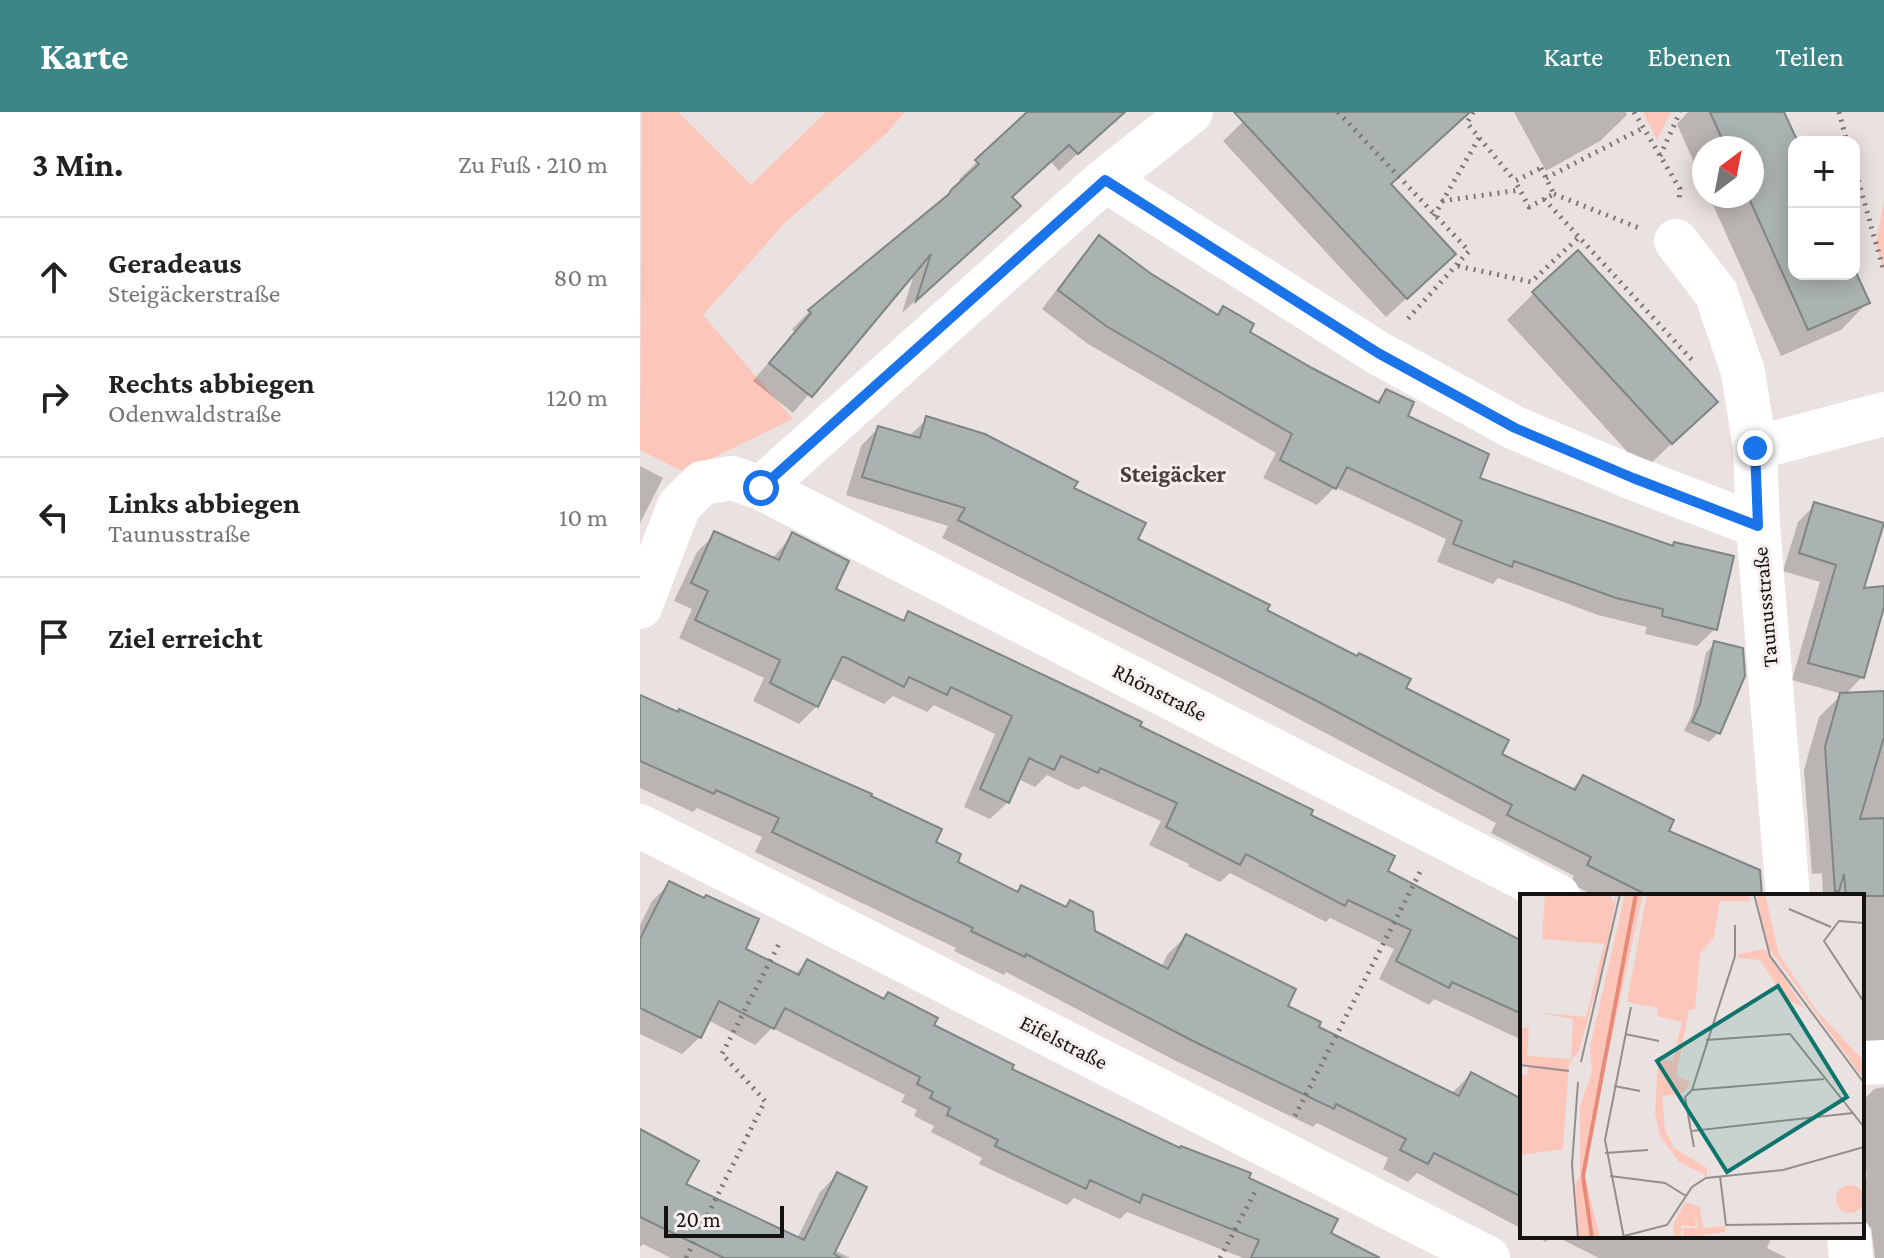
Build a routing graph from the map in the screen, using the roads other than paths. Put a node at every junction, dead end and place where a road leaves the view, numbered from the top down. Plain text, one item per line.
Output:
1 (1191, 112) edge
2 (1105, 180) junction
3 (1676, 241) road end
4 (1884, 414) edge
5 (1755, 448) junction
6 (761, 488) junction
7 (1758, 526) junction
8 (640, 607) edge
9 (640, 826) edge
10 (1554, 894) edge
11 (1788, 894) edge
12 (1884, 1062) edge
13 (1864, 1063) edge
14 (1849, 1238) edge
15 (1488, 1258) edge
16 (1851, 1258) edge

1 - 2 street
2 - 6 street
2 - 7 street
3 - 5 street, Taunusstraße
4 - 5 street
5 - 7 street, Taunusstraße
6 - 8 street, Rhönstraße
6 - 10 street, Rhönstraße
7 - 11 street, Taunusstraße
9 - 15 street, Eifelstraße
12 - 13 street
14 - 16 street

